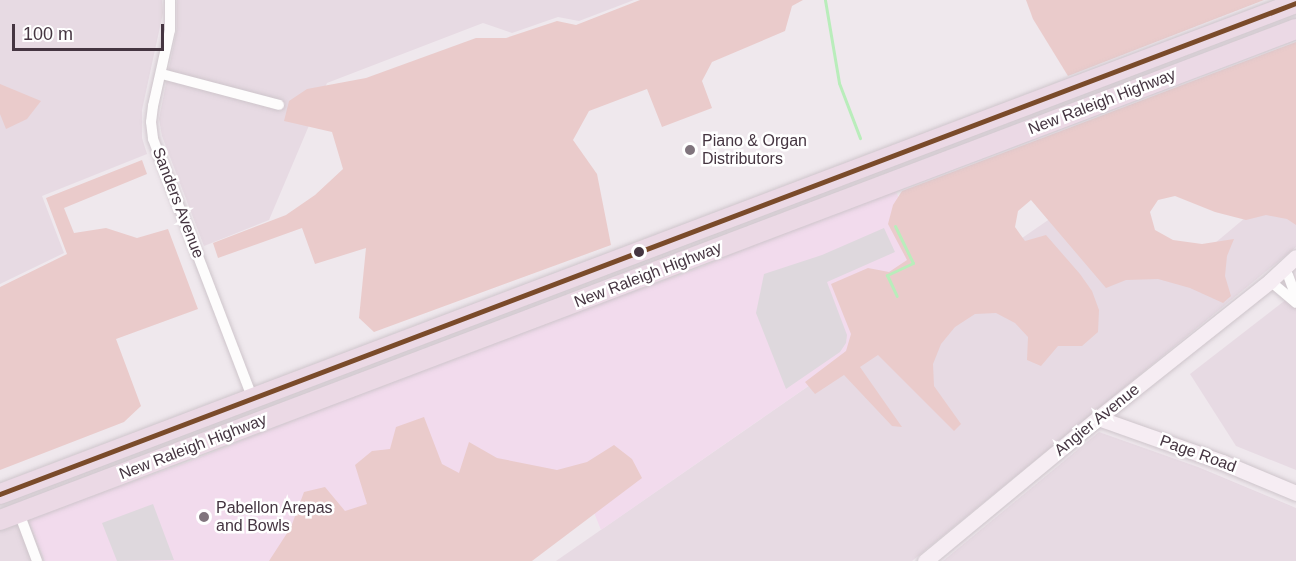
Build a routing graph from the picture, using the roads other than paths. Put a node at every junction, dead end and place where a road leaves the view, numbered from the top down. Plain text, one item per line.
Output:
1 (170, 0) edge
2 (1296, 3) edge
3 (1296, 29) edge
4 (162, 74) junction
5 (279, 105) dead end
6 (1296, 257) edge
7 (1292, 272) edge
8 (1270, 281) junction
9 (1296, 297) edge
10 (1296, 303) edge
11 (342, 364) junction
12 (253, 399) junction
13 (1098, 418) junction
14 (261, 421) junction
15 (158, 459) junction
16 (1296, 493) edge
17 (0, 494) edge
18 (19, 513) junction
19 (0, 520) edge
20 (36, 561) edge
21 (926, 561) edge

1 - 4 street, Sanders Avenue
2 - 11 highway, New Raleigh Highway
3 - 14 highway, New Raleigh Highway
4 - 5 street
4 - 12 street, Sanders Avenue
6 - 8 street, Angier Avenue
7 - 8 street, Angier Avenue
7 - 9 street
8 - 10 street
8 - 13 street, Angier Avenue
11 - 12 highway, New Raleigh Highway
11 - 14 highway
12 - 15 highway
12 - 17 highway, New Raleigh Highway
13 - 16 street, Page Road
13 - 21 street, Angier Avenue
14 - 15 highway, New Raleigh Highway
15 - 18 highway, New Raleigh Highway
18 - 19 highway, New Raleigh Highway
18 - 20 street

